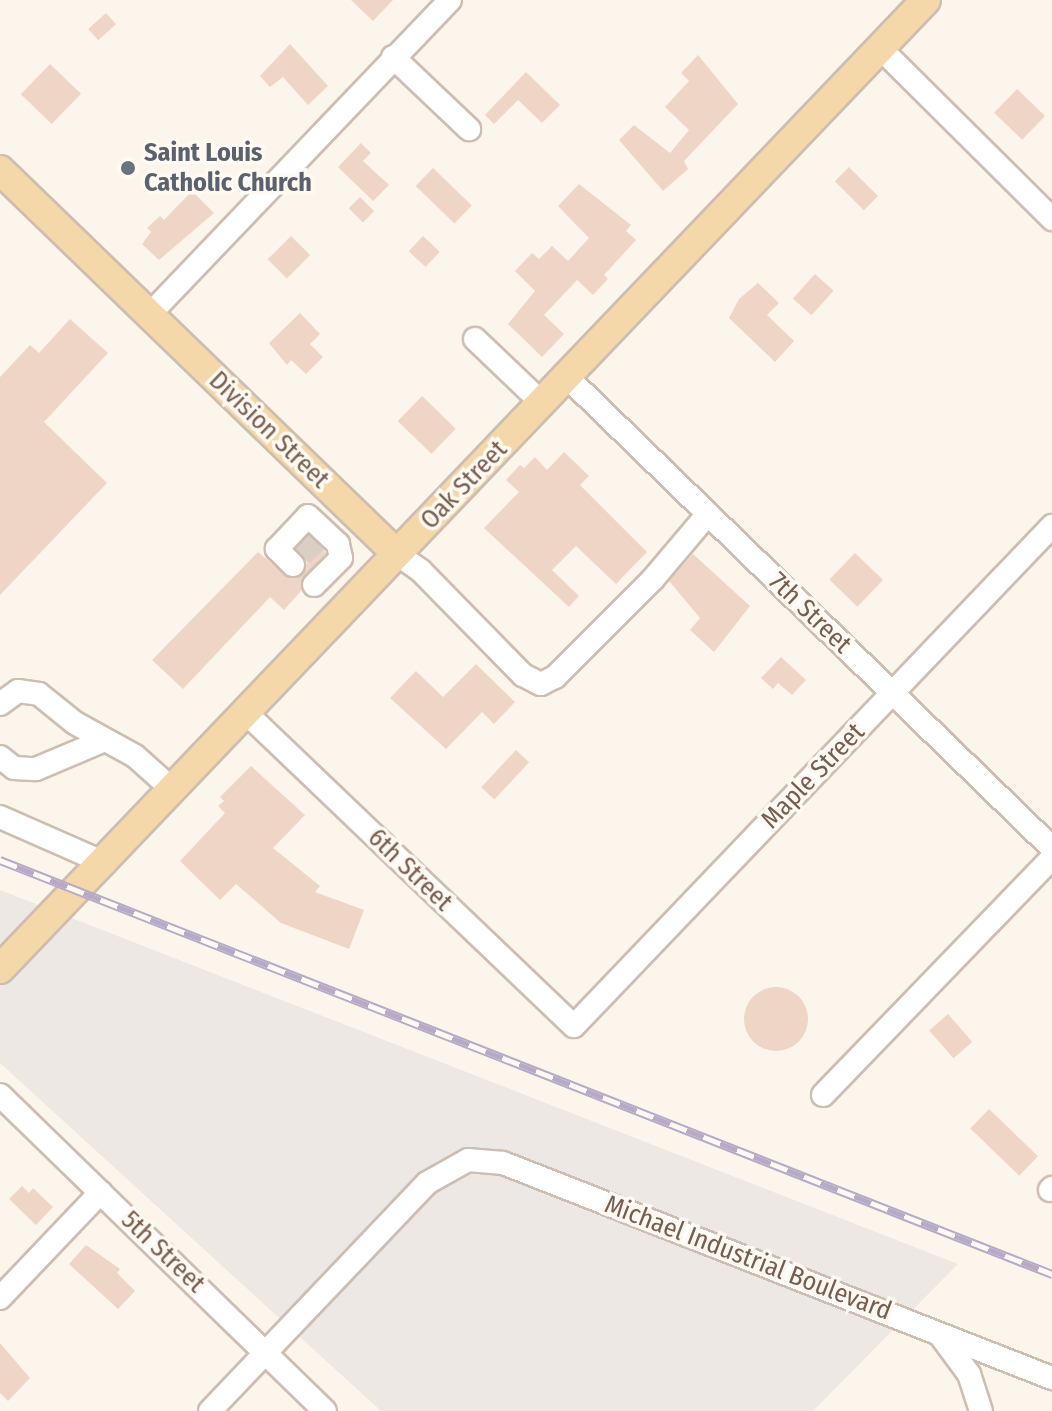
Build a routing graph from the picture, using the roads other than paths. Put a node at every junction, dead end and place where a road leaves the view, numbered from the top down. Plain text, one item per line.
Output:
1 (450, 0) edge
2 (926, 0) edge
3 (880, 48) junction
4 (393, 57) junction
5 (469, 129) dead end
6 (0, 170) edge
7 (1052, 219) edge
8 (150, 314) junction
9 (475, 339) dead end
10 (568, 378) junction
11 (543, 404) junction
12 (349, 508) junction
13 (708, 514) junction
14 (1052, 526) edge
15 (309, 548) junction
16 (397, 554) junction
17 (314, 585) junction
18 (341, 613) junction
19 (892, 693) junction
20 (0, 704) edge
21 (246, 713) junction
22 (105, 740) junction
23 (0, 757) edge
24 (173, 790) junction
25 (0, 817) edge
26 (1052, 848) edge
27 (1052, 858) edge
28 (105, 863) junction
29 (0, 969) edge
30 (574, 1026) joint
31 (0, 1095) edge
32 (823, 1095) dead end
33 (101, 1192) junction
34 (0, 1298) edge
35 (936, 1331) junction
36 (266, 1352) junction
37 (1052, 1378) edge
38 (210, 1411) edge
39 (325, 1411) edge
40 (981, 1411) edge

1 - 4 street
2 - 3 main road, Oak Street
3 - 7 street
3 - 10 main road, Oak Street
4 - 5 street
4 - 8 street
6 - 8 main road, Division Street
8 - 12 main road, Division Street
9 - 11 street
10 - 11 main road, Oak Street
10 - 13 street, 7th Street
11 - 16 main road, Oak Street
12 - 15 street
12 - 16 main road, Division Street
13 - 16 street, Division Street
13 - 19 street, 7th Street
14 - 19 street, Maple Street
15 - 17 street
15 - 17 street
16 - 18 main road, Oak Street
17 - 18 street
18 - 21 main road, Oak Street
19 - 26 street, 7th Street
19 - 30 street, Maple Street
20 - 22 street
21 - 24 main road, Oak Street
21 - 30 street, 6th Street
22 - 23 street
22 - 24 street
24 - 28 main road, Oak Street
25 - 28 street
27 - 32 street
28 - 29 main road, Oak Street
31 - 33 street, 5th Street
33 - 34 street
33 - 36 street, 5th Street
35 - 36 street, Michael Industrial Boulevard
35 - 37 street, Michael Industrial Boulevard
35 - 40 street
36 - 38 street
36 - 39 street, 5th Street

